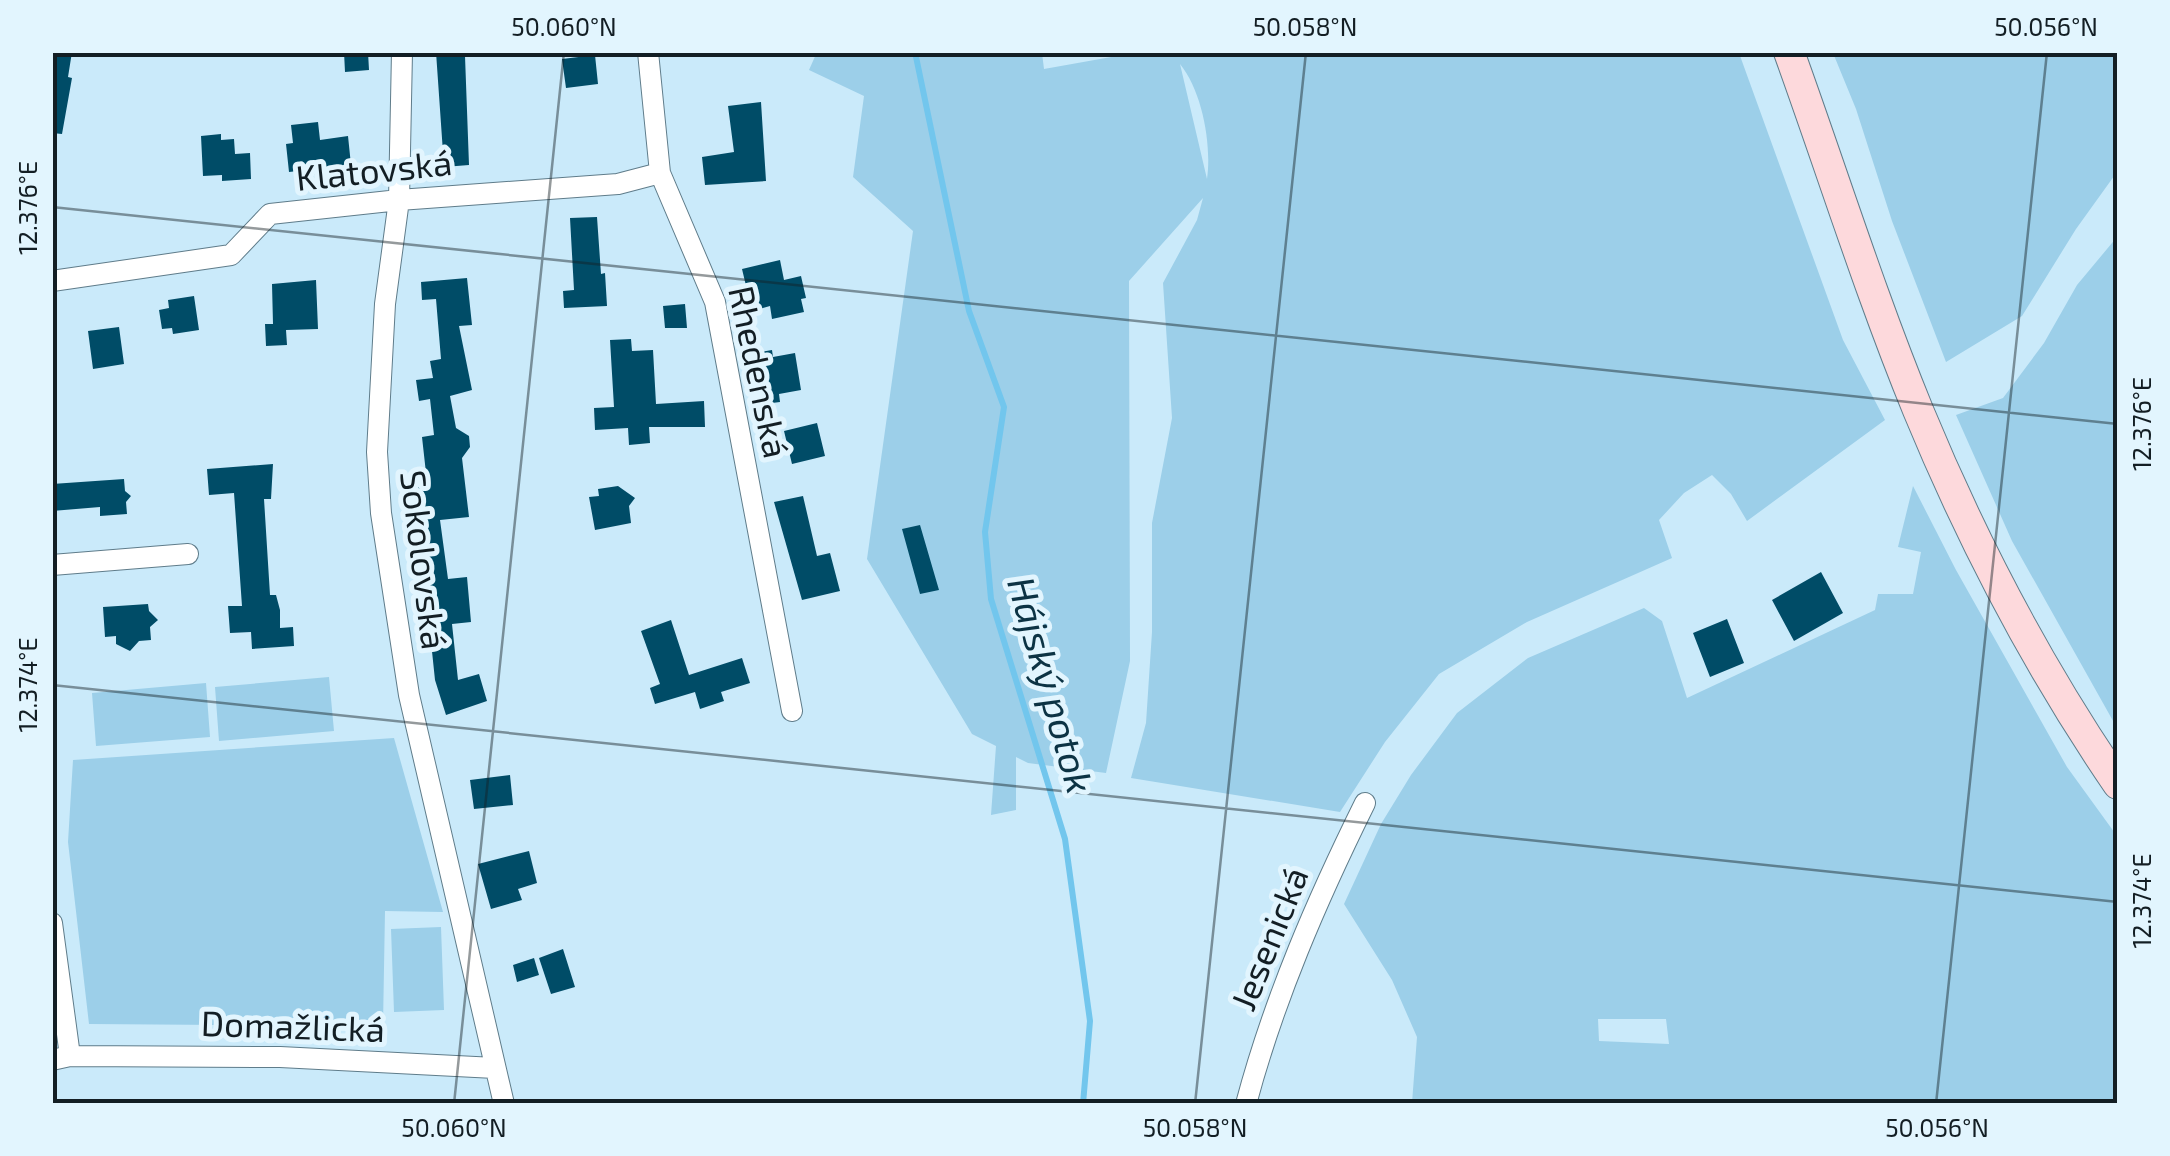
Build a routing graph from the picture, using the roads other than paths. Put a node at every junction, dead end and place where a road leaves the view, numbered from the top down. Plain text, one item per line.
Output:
1 (402, 52) edge
2 (648, 52) edge
3 (1788, 52) edge
4 (660, 172) junction
5 (399, 200) junction
6 (52, 280) edge
7 (188, 554) dead end
8 (52, 566) edge
9 (792, 711) dead end
10 (2118, 784) edge
11 (1365, 802) dead end
12 (52, 923) edge
13 (61, 1058) edge
14 (495, 1068) junction
15 (504, 1104) edge
16 (1246, 1104) edge

1 - 5 street, Sokolovská
2 - 4 street, Rhedenská
3 - 10 main road
4 - 5 street, Klatovská
4 - 9 street, Rhedenská
5 - 6 street, Klatovská
5 - 14 street, Sokolovská
7 - 8 street
11 - 16 street, Jesenická
12 - 13 street
13 - 14 street, Domažlická
14 - 15 street

